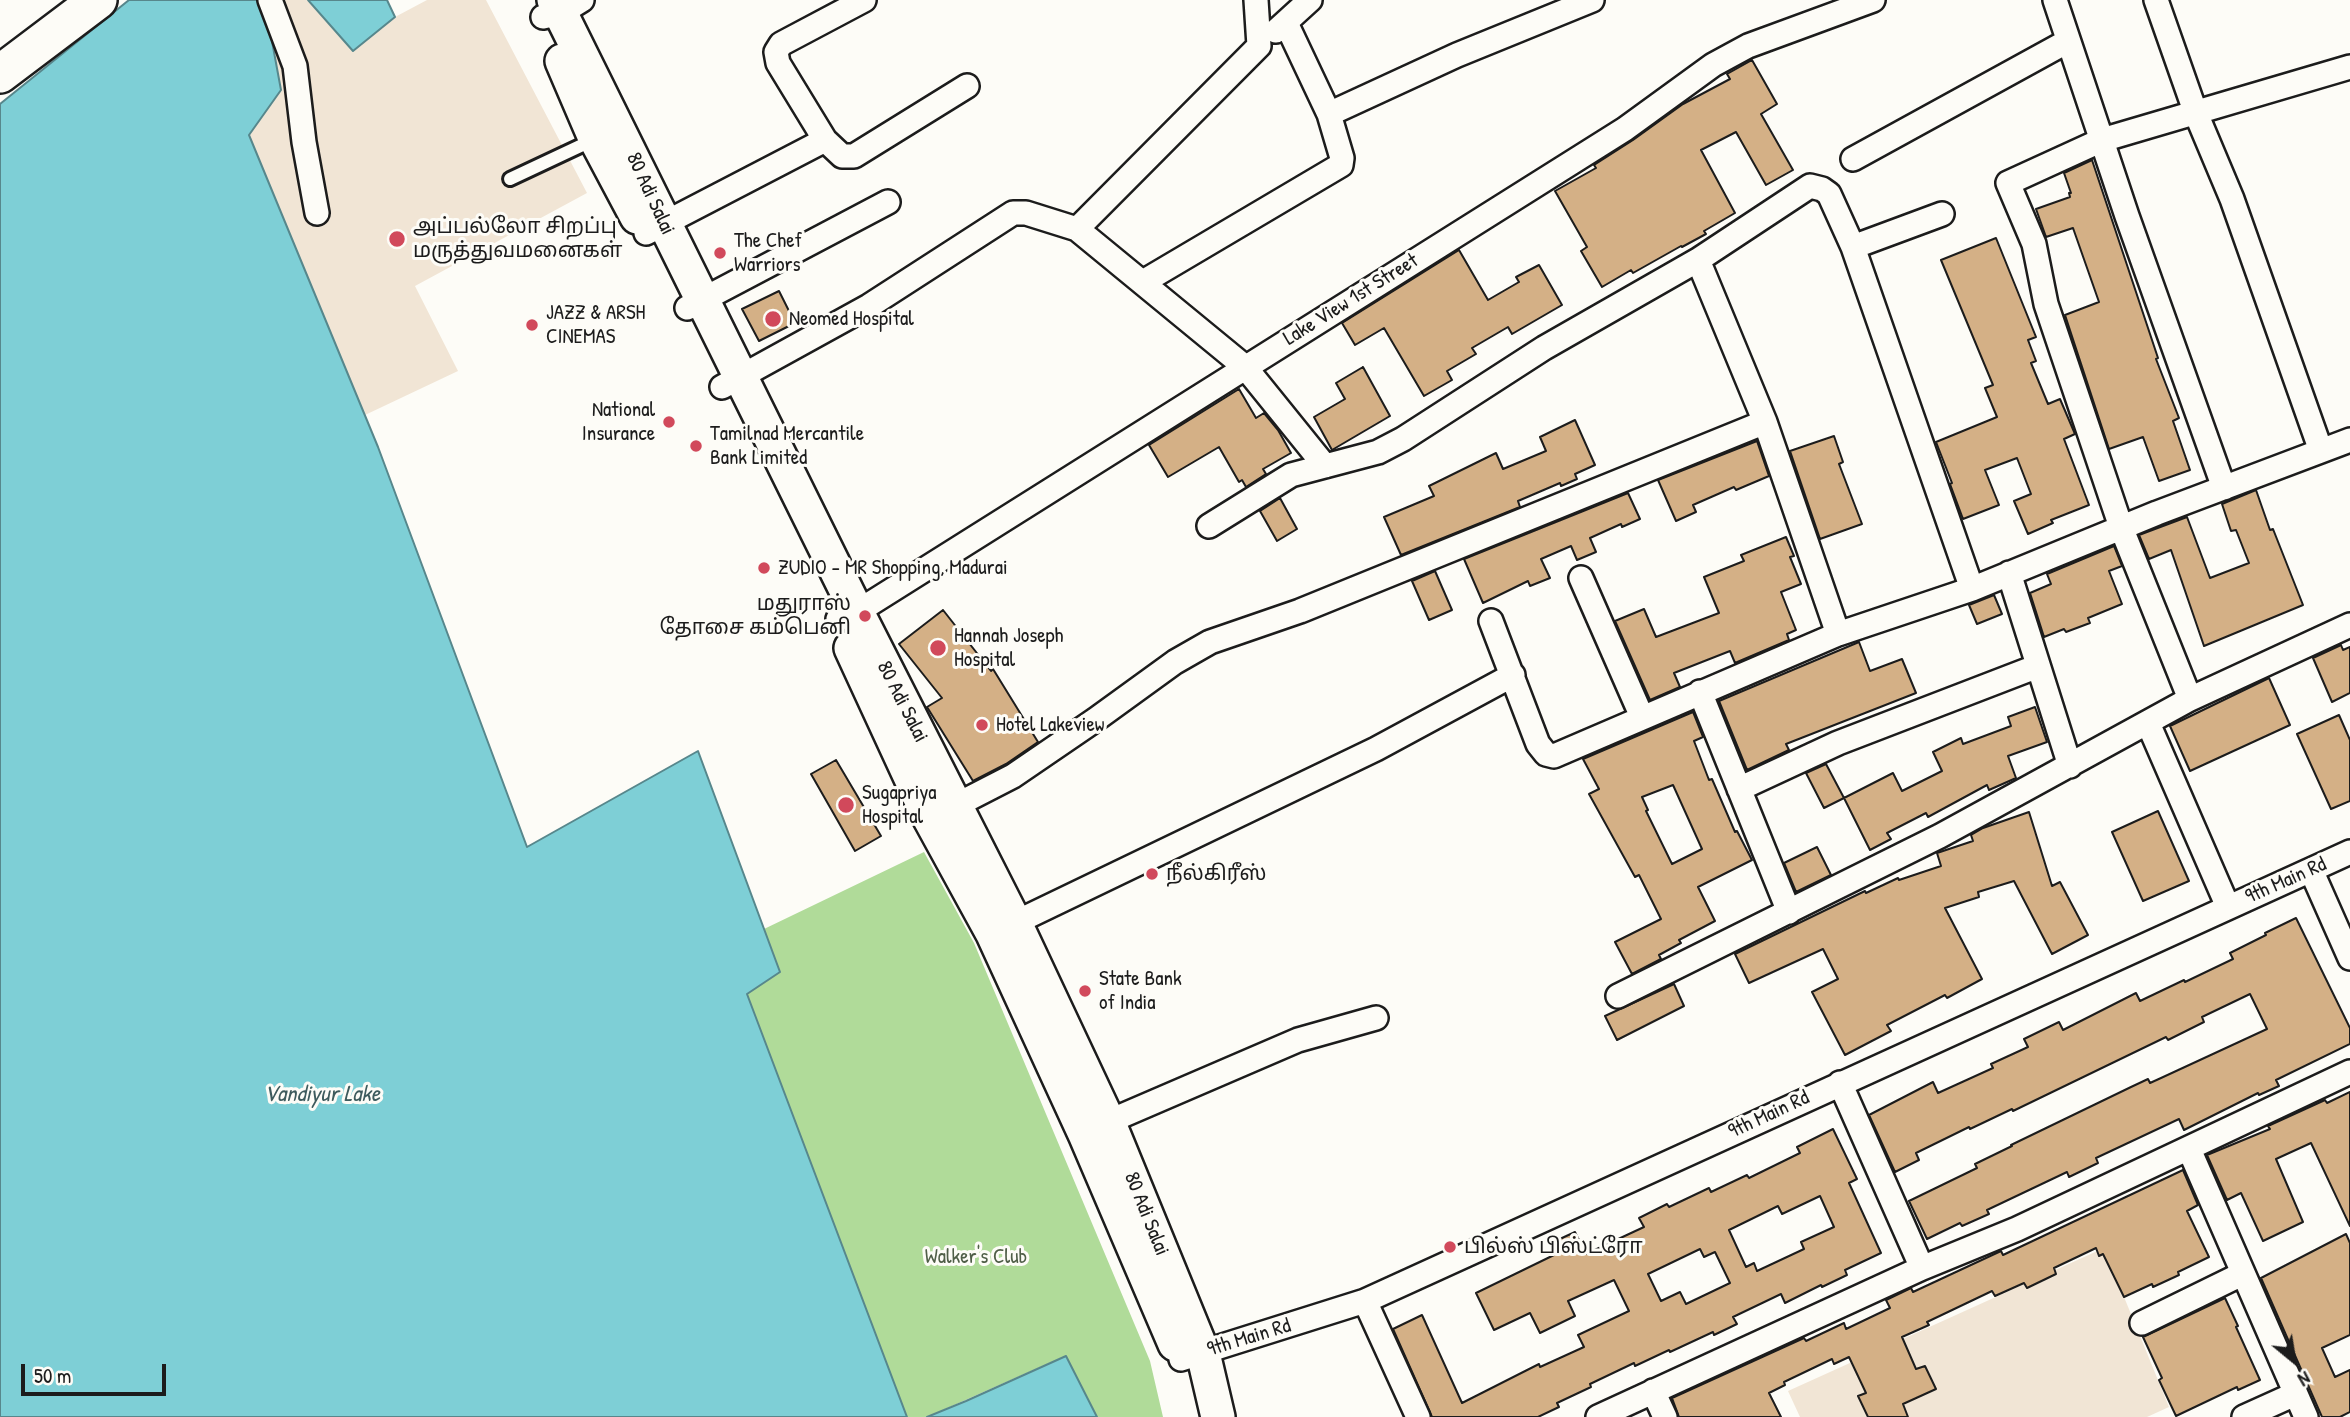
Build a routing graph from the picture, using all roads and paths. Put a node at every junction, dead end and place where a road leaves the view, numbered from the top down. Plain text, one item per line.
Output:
1 (63, 0) edge
2 (76, 0) edge
3 (90, 0) edge
4 (98, 0) edge
5 (270, 0) edge
6 (864, 0) edge
7 (1256, 0) edge
8 (1310, 0) edge
9 (1592, 0) edge
10 (1874, 0) edge
11 (2055, 0) edge
12 (2156, 0) edge
13 (555, 6) edge
14 (1286, 23) junction
15 (2068, 41) junction
16 (1259, 46) junction
17 (0, 47) edge
18 (0, 55) edge
19 (0, 67) edge
20 (2350, 67) edge
21 (0, 74) edge
22 (967, 86) dead end
23 (2195, 111) junction
24 (1329, 114) junction
25 (607, 133) junction
26 (825, 140) junction
27 (2102, 140) junction
28 (1853, 159) dead end
29 (510, 179) dead end
30 (888, 202) dead end
31 (317, 213) dead end
32 (1942, 214) dead end
33 (654, 228) junction
34 (1077, 229) junction
35 (1853, 247) junction
36 (1698, 260) junction
37 (1143, 282) junction
38 (694, 304) junction
39 (1245, 367) junction
40 (731, 381) junction
41 (1765, 422) junction
42 (2350, 440) edge
43 (2321, 452) junction
44 (1325, 466) junction
45 (2224, 488) junction
46 (1209, 526) dead end
47 (2121, 527) junction
48 (2009, 573) junction
49 (1581, 578) dead end
50 (1972, 589) junction
51 (848, 616) junction
52 (1491, 621) dead end
53 (2350, 625) edge
54 (1838, 634) junction
55 (2038, 666) junction
56 (1513, 676) junction
57 (1700, 692) junction
58 (2190, 699) junction
59 (1642, 717) junction
60 (2148, 723) junction
61 (2070, 766) junction
62 (1739, 789) junction
63 (942, 812) junction
64 (2350, 852) edge
65 (2311, 870) junction
66 (2228, 907) junction
67 (1789, 912) junction
68 (1004, 928) junction
69 (2350, 957) edge
70 (1618, 996) dead end
71 (1377, 1018) dead end
72 (2350, 1072) edge
73 (1840, 1083) junction
74 (1097, 1127) junction
75 (2189, 1149) junction
76 (1922, 1268) junction
77 (2242, 1274) junction
78 (1365, 1301) junction
79 (2142, 1323) dead end
80 (1192, 1356) junction
81 (1653, 1391) junction
82 (2295, 1394) junction
83 (1195, 1417) edge
84 (1218, 1417) edge
85 (1418, 1417) edge
86 (1598, 1417) edge
87 (1665, 1417) edge
88 (2244, 1417) edge
89 (2306, 1417) edge

1 - 17 main road
2 - 18 main road
3 - 19 main road
4 - 21 main road
5 - 31 street
6 - 26 street
7 - 16 street
8 - 14 street
9 - 24 street
10 - 39 street, Lake View 1st Street
11 - 15 street
12 - 23 street
13 - 25 main road, 80 Adi Salai
14 - 16 street
14 - 24 street
15 - 27 street
15 - 28 street
16 - 34 street
20 - 23 street
22 - 26 street
23 - 27 street
23 - 43 street
24 - 37 street
25 - 29 lane
25 - 33 main road, 80 Adi Salai
26 - 33 street
27 - 45 street
27 - 47 street
30 - 38 street
32 - 35 street
33 - 38 main road, 80 Adi Salai
34 - 37 street
34 - 40 street
35 - 36 street
35 - 50 street
36 - 41 street
36 - 44 street
37 - 39 street
38 - 40 main road, 80 Adi Salai
39 - 44 street
39 - 51 street, Lake View 1st Street
40 - 51 main road, 80 Adi Salai
41 - 54 street
41 - 63 street
42 - 43 street
43 - 45 street
44 - 46 street
45 - 47 street
47 - 48 street
47 - 58 street
48 - 50 street
48 - 55 street
49 - 59 street
50 - 54 street
51 - 63 main road, 80 Adi Salai
52 - 56 street
53 - 58 street
54 - 57 street
55 - 61 street
55 - 62 street
56 - 59 street
56 - 68 street
57 - 59 street
57 - 62 street
58 - 60 street
60 - 61 street
60 - 66 street
61 - 67 street
62 - 67 street
63 - 68 main road, 80 Adi Salai
64 - 65 street, 9th Main Rd
65 - 66 street, 9th Main Rd
65 - 69 street
66 - 73 street, 9th Main Rd
67 - 70 street
68 - 74 main road, 80 Adi Salai
71 - 74 street
72 - 75 street
73 - 76 street
73 - 78 street, 9th Main Rd
74 - 80 main road, 80 Adi Salai
75 - 76 street
75 - 77 street
76 - 81 street
77 - 79 street
77 - 82 street
78 - 80 street, 9th Main Rd
78 - 85 street
80 - 83 main road, 80 Adi Salai
80 - 84 main road, 80 Adi Salai
81 - 86 street
81 - 87 street
82 - 88 street
82 - 89 street

